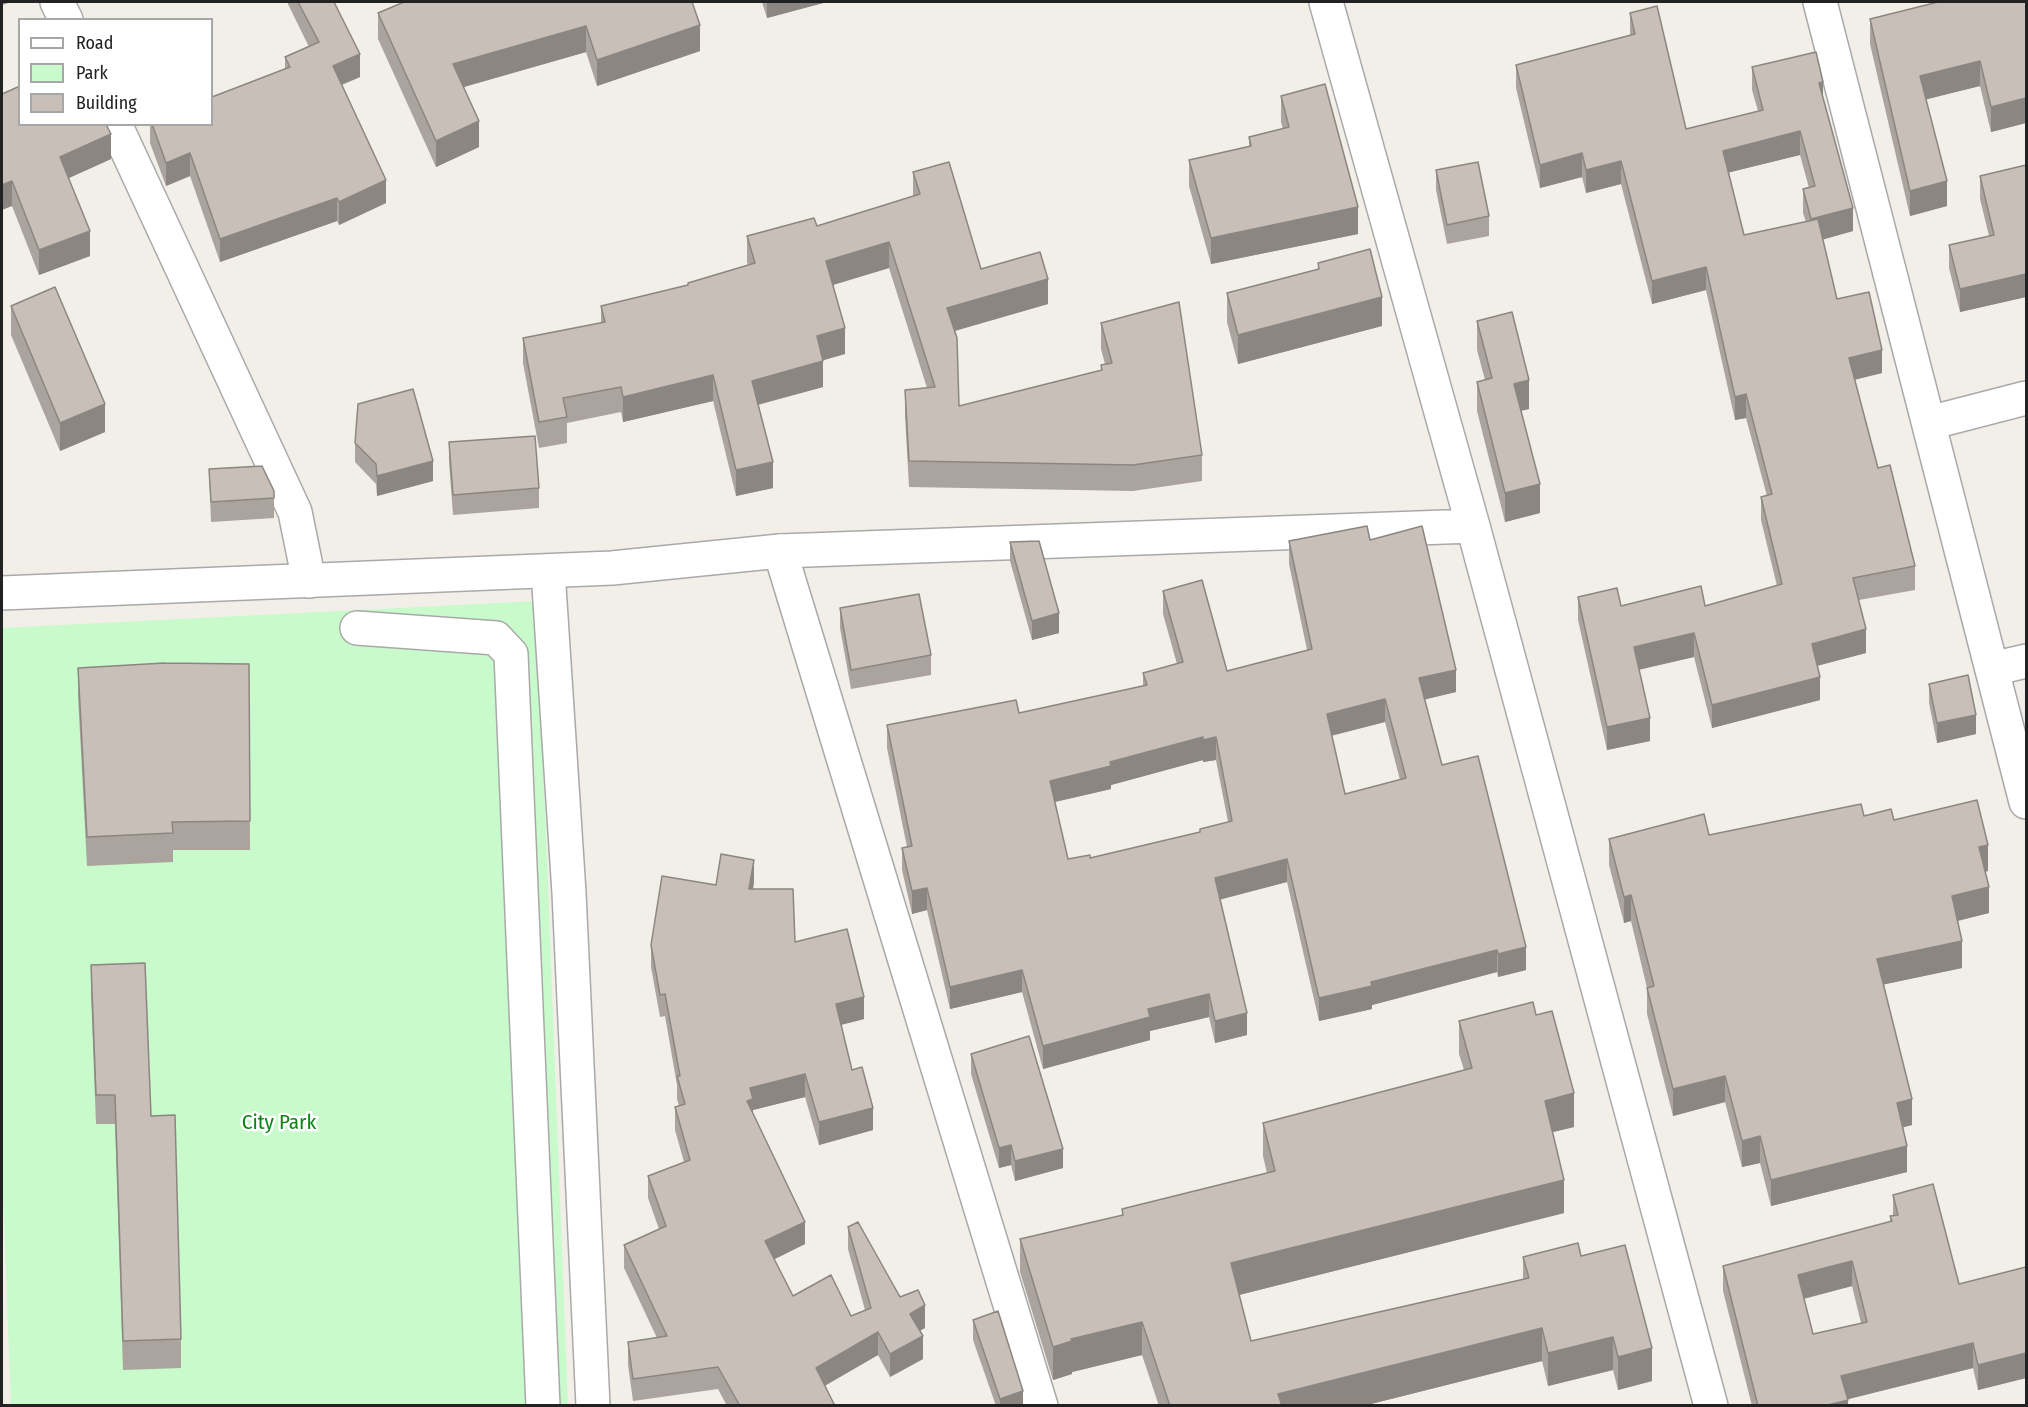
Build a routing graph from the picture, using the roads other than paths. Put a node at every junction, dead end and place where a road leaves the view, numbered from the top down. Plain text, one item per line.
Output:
1 (57, 2) edge
2 (1326, 2) edge
3 (1820, 2) edge
4 (65, 18) edge
5 (116, 126) edge
6 (2026, 398) edge
7 (1929, 423) junction
8 (1473, 526) junction
9 (780, 551) junction
10 (548, 571) junction
11 (309, 581) junction
12 (2, 593) edge
13 (357, 628) dead end
14 (2026, 661) edge
15 (1992, 669) junction
16 (2026, 802) edge
17 (543, 1406) edge
18 (593, 1406) edge
19 (1041, 1406) edge
20 (1711, 1406) edge

1 - 4 street
2 - 8 street
3 - 7 street
5 - 11 street
6 - 7 street
7 - 15 street
8 - 9 street
8 - 20 street
9 - 10 street
9 - 19 street
10 - 11 street
10 - 18 street
11 - 12 street
13 - 17 street
14 - 15 street
15 - 16 street

